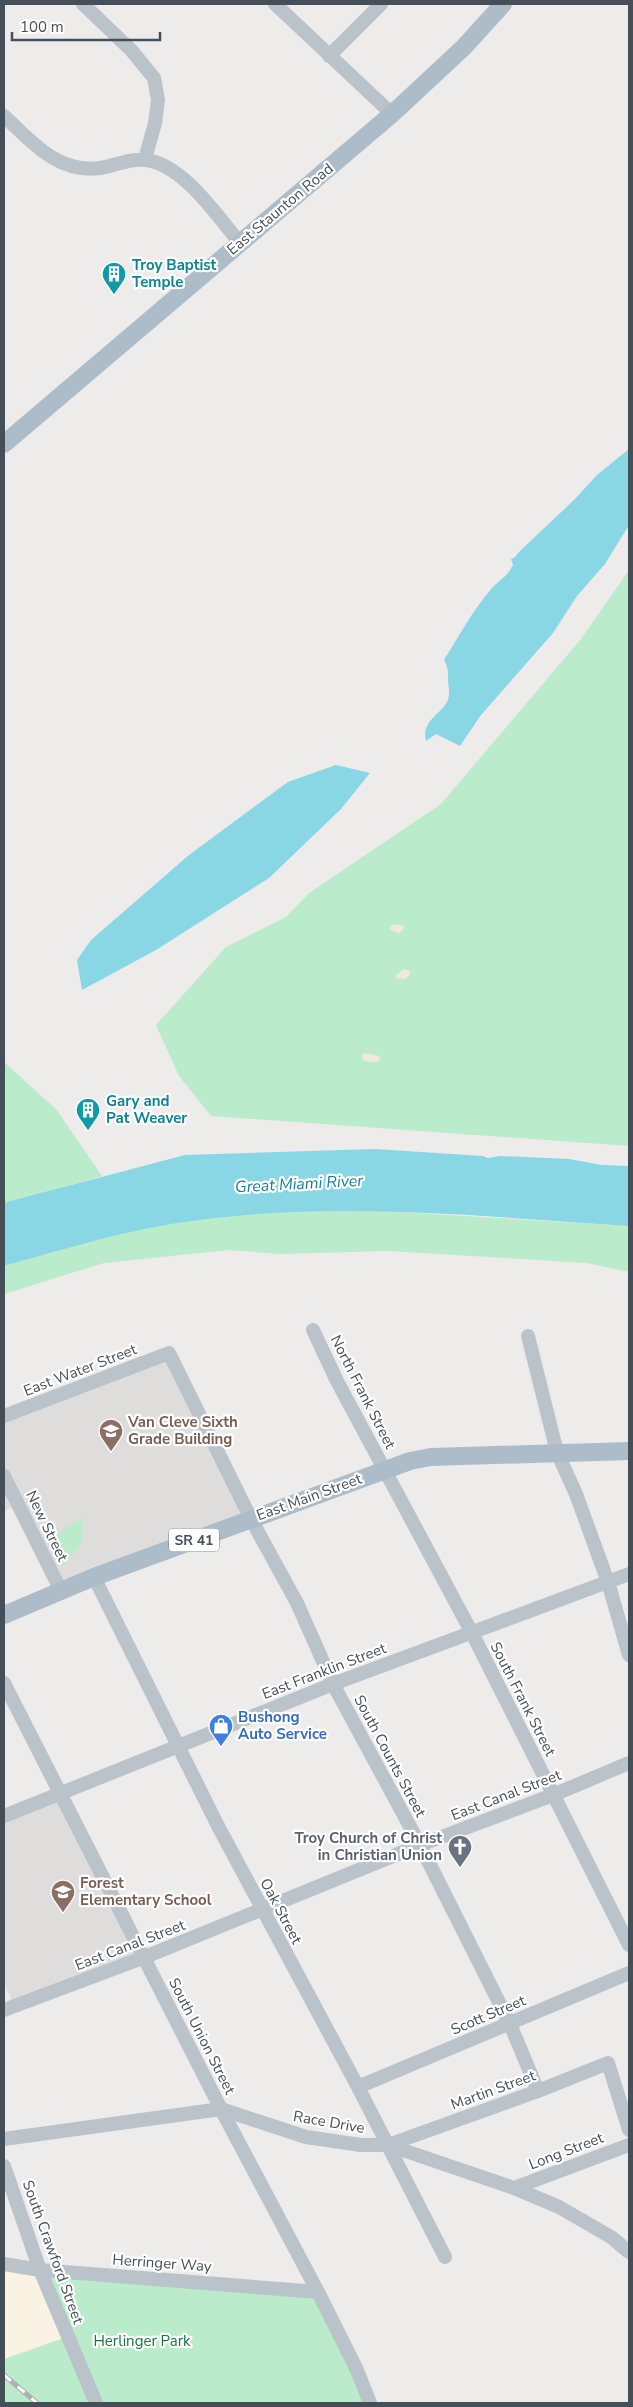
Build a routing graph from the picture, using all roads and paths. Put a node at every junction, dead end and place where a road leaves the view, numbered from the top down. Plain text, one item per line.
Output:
1 (83, 4) edge
2 (275, 4) edge
3 (381, 4) edge
4 (503, 4) edge
5 (329, 56) junction
6 (392, 114) junction
7 (4, 116) edge
8 (146, 160) junction
9 (240, 243) junction
10 (4, 444) edge
11 (313, 1330) dead end
12 (528, 1336) dead end
13 (168, 1353) joint
14 (4, 1416) edge
15 (629, 1451) edge
16 (557, 1452) junction
17 (385, 1469) junction
18 (4, 1476) edge
19 (251, 1519) junction
20 (629, 1574) edge
21 (94, 1577) junction
22 (608, 1582) junction
23 (61, 1592) junction
24 (4, 1615) edge
25 (472, 1633) junction
26 (629, 1655) edge
27 (4, 1683) edge
28 (333, 1684) junction
29 (178, 1747) junction
30 (629, 1763) edge
31 (61, 1794) junction
32 (553, 1796) junction
33 (4, 1816) edge
34 (420, 1845) junction
35 (262, 1910) junction
36 (629, 1945) edge
37 (144, 1957) junction
38 (629, 1973) edge
39 (4, 2010) edge
40 (510, 2024) junction
41 (358, 2087) junction
42 (538, 2092) junction
43 (221, 2109) junction
44 (629, 2130) edge
45 (4, 2139) edge
46 (388, 2145) junction
47 (629, 2145) edge
48 (4, 2166) edge
49 (514, 2188) junction
50 (629, 2252) edge
51 (445, 2258) dead end
52 (4, 2264) edge
53 (40, 2270) junction
54 (318, 2292) junction
55 (96, 2403) edge
56 (369, 2403) edge

1 - 8 street
2 - 5 street
3 - 5 street
4 - 6 main road, East Staunton Road
5 - 6 street
6 - 9 main road, East Staunton Road
7 - 8 street
8 - 9 street
9 - 10 main road, East Staunton Road
11 - 17 street, North Frank Street
12 - 16 street
13 - 14 street, East Water Street
13 - 19 street, South Counts Street
15 - 16 main road, East Main Street / SR 41
16 - 17 main road, East Main Street / SR 41
16 - 22 street
17 - 19 main road, East Main Street / SR 41
17 - 25 street, South Frank Street
18 - 23 street, New Street
19 - 21 main road, East Main Street / SR 41
19 - 28 street, South Counts Street
20 - 22 street, East Franklin Street
21 - 23 main road, East Main Street / SR 41
21 - 29 street, Oak Street
22 - 25 street, East Franklin Street
22 - 26 street
23 - 24 main road, East Main Street / SR 41
25 - 28 street, East Franklin Street
25 - 32 street, South Frank Street
27 - 31 street, South Union Street
28 - 29 street, East Franklin Street
28 - 34 street, South Counts Street
29 - 31 street, East Franklin Street
29 - 35 street, Oak Street
30 - 32 street, East Canal Street
31 - 33 street, East Franklin Street
31 - 37 street, South Union Street
32 - 34 street, East Canal Street
32 - 36 street, South Frank Street
34 - 35 street, East Canal Street
34 - 40 street, South Counts Street
35 - 37 street, East Canal Street
35 - 41 street, Oak Street
37 - 39 street, East Canal Street
37 - 43 street, South Union Street
38 - 40 street, Scott Street
40 - 41 street, Scott Street
40 - 42 street, South Counts Street
41 - 46 street, Oak Street
42 - 44 street, Martin Street
42 - 46 street, Martin Street
43 - 45 street, Race Drive
43 - 46 street, Race Drive
43 - 54 street, South Union Street
46 - 49 street, Race Drive
46 - 51 street, Oak Street
47 - 49 street, Long Street
48 - 53 street, South Crawford Street
49 - 50 street, Race Drive
52 - 53 street, Herringer Way
53 - 54 street, Herringer Way
53 - 55 street, South Crawford Street
54 - 56 street, South Union Street

